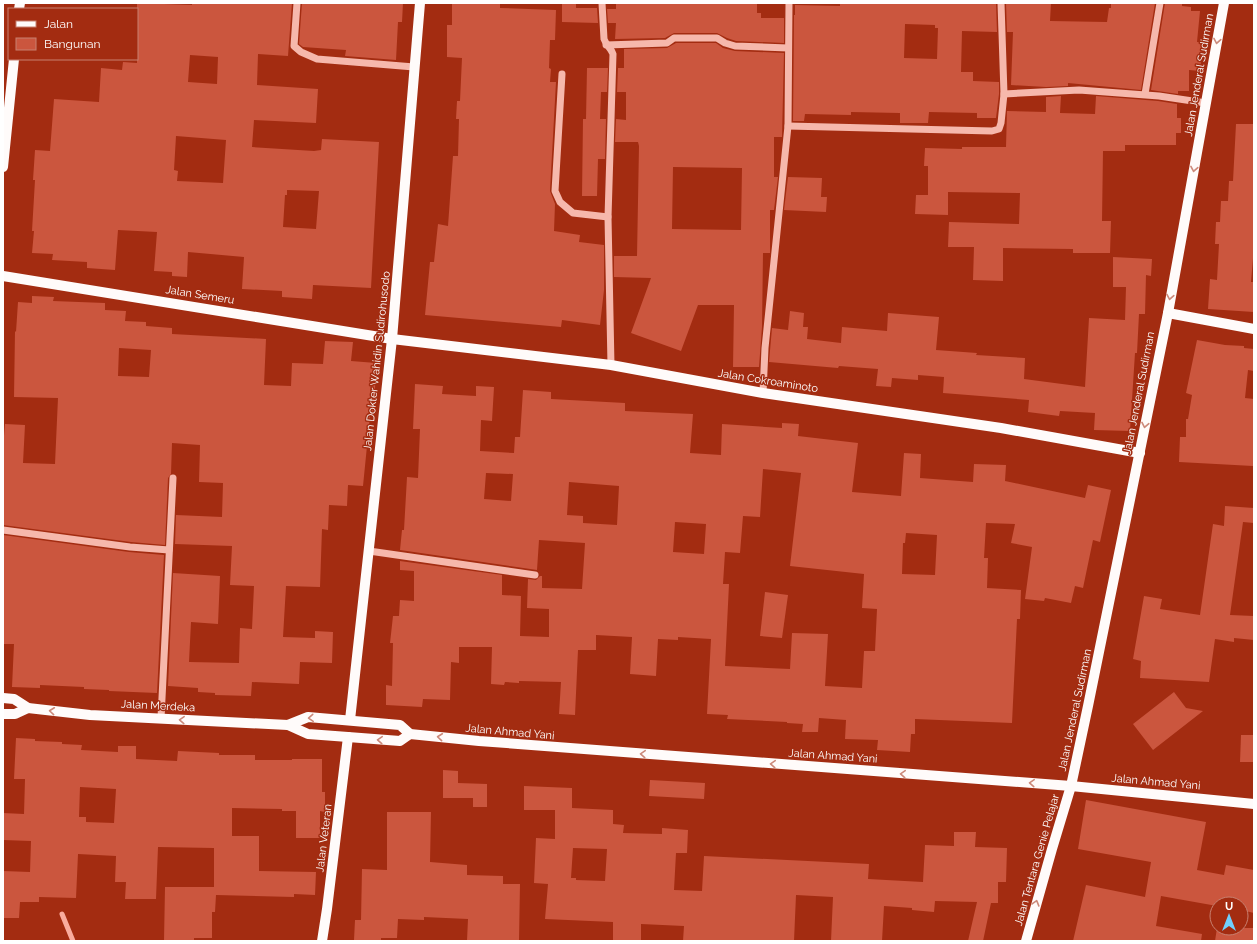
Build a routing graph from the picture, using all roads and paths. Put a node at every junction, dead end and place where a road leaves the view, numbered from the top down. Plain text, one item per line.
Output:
1 (297, 3) edge
2 (420, 3) edge
3 (602, 3) edge
4 (789, 3) edge
5 (1001, 3) edge
6 (1160, 3) edge
7 (1224, 3) edge
8 (606, 45) junction
9 (788, 48) junction
10 (14, 60) edge
11 (414, 67) junction
12 (562, 74) dead end
13 (1004, 94) junction
14 (1145, 94) junction
15 (1206, 103) junction
16 (788, 126) junction
17 (3, 167) edge
18 (608, 217) junction
19 (3, 276) edge
20 (1168, 313) junction
21 (1254, 329) edge
22 (392, 338) junction
23 (611, 365) junction
24 (763, 393) junction
25 (1140, 453) junction
26 (173, 478) dead end
27 (3, 530) edge
28 (169, 550) junction
29 (369, 551) junction
30 (534, 575) dead end
31 (3, 698) edge
32 (28, 708) junction
33 (3, 714) edge
34 (161, 718) junction
35 (350, 720) junction
36 (288, 725) junction
37 (410, 734) junction
38 (348, 737) junction
39 (1071, 786) junction
40 (1254, 804) edge
41 (322, 941) edge
42 (1026, 941) edge

1 - 11 street
2 - 11 main road, Jalan Dokter Wahidin Sudirohusodo
3 - 8 street
4 - 9 street
5 - 13 street
6 - 14 street
7 -> 15 main road, Jalan Jenderal Sudirman
8 - 9 street
8 - 18 street
9 - 16 street
10 - 17 main road
11 - 22 main road, Jalan Dokter Wahidin Sudirohusodo
12 - 18 street
13 - 14 street
13 - 16 street
14 - 15 street
15 -> 20 main road, Jalan Jenderal Sudirman
16 - 24 street
18 - 23 street
19 - 22 main road, Jalan Semeru
20 - 21 main road
20 -> 25 main road, Jalan Jenderal Sudirman
22 - 23 main road, Jalan Cokroaminoto
22 - 29 main road, Jalan Dokter Wahidin Sudirohusodo
23 - 24 main road, Jalan Cokroaminoto
24 - 25 main road, Jalan Cokroaminoto
25 - 39 main road, Jalan Jenderal Sudirman
26 - 28 street
27 - 28 street
28 - 34 street
29 - 30 street
29 - 35 main road, Jalan Dokter Wahidin Sudirohusodo
31 - 32 main road, Jalan Merdeka
32 - 33 main road, Jalan Merdeka
34 -> 32 main road, Jalan Merdeka
36 -> 34 main road, Jalan Merdeka
35 -> 36 main road, Jalan Merdeka
35 - 37 main road, Jalan Ahmad Yani
36 - 38 main road, Jalan Merdeka
37 -> 38 main road, Jalan Ahmad Yani
39 -> 37 main road, Jalan Ahmad Yani
38 - 41 main road, Jalan Veteran
39 - 40 main road, Jalan Ahmad Yani
42 -> 39 main road, Jalan Tentara Genie Pelajar

